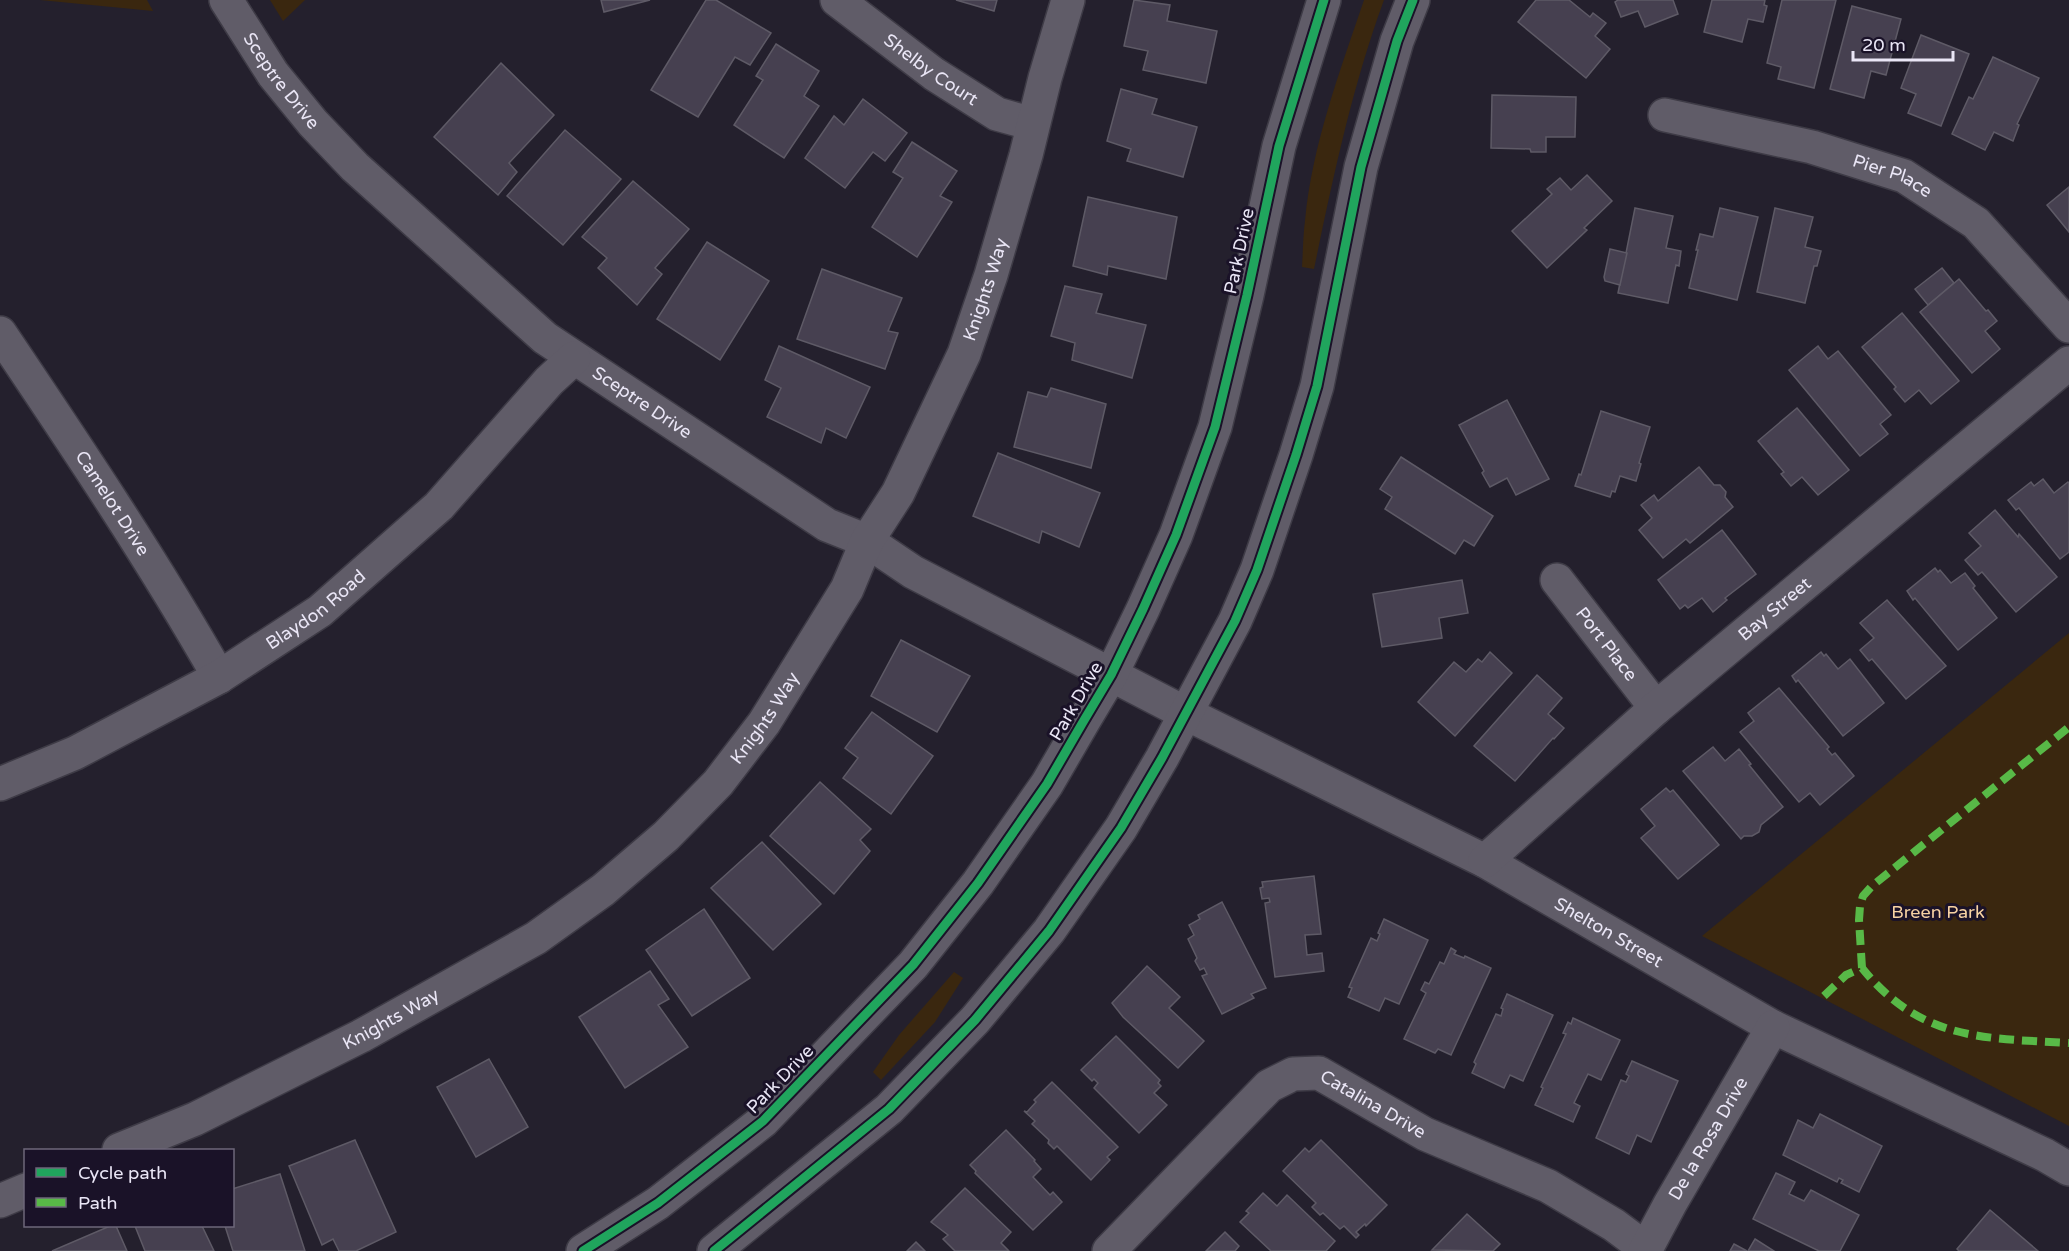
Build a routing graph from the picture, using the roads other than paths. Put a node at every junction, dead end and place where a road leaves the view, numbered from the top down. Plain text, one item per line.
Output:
1 (226, 0) edge
2 (837, 0) edge
3 (1068, 0) edge
4 (1324, 0) edge
5 (1413, 0) edge
6 (1665, 115) dead end
7 (1033, 124) junction
8 (2069, 326) edge
9 (0, 333) edge
10 (574, 358) junction
11 (2069, 363) edge
12 (867, 541) junction
13 (1557, 580) dead end
14 (1111, 675) junction
15 (219, 677) junction
16 (1147, 693) joint
17 (1656, 708) junction
18 (1185, 713) junction
19 (0, 784) edge
20 (1485, 861) junction
21 (1773, 1027) junction
22 (121, 1149) edge
23 (2069, 1169) edge
24 (24, 1191) edge
25 (0, 1201) edge
26 (1646, 1250) edge
27 (583, 1251) edge
28 (714, 1251) edge
29 (1108, 1251) edge

1 - 10 street, Sceptre Drive
2 - 7 street, Shelby Court
3 - 7 street, Knights Way
4 - 14 street, Park Drive
5 - 18 street
6 - 8 street, Pier Place
7 - 12 street, Knights Way
9 - 15 street, Camelot Drive
10 - 12 street, Sceptre Drive
10 - 15 street, Blaydon Road
11 - 17 street, Bay Street
12 - 14 street, Sceptre Drive
12 - 22 street, Knights Way
13 - 17 street, Port Place
14 - 16 street, Sceptre Drive
14 - 27 street, Park Drive
15 - 19 street, Blaydon Road
16 - 18 street, Shelton Street
17 - 20 street, Bay Street
18 - 20 street, Shelton Street
18 - 28 street
20 - 21 street, Shelton Street
21 - 23 street, Shelton Street
21 - 26 street, De la Rosa Drive
24 - 25 street
26 - 29 street, Catalina Drive

